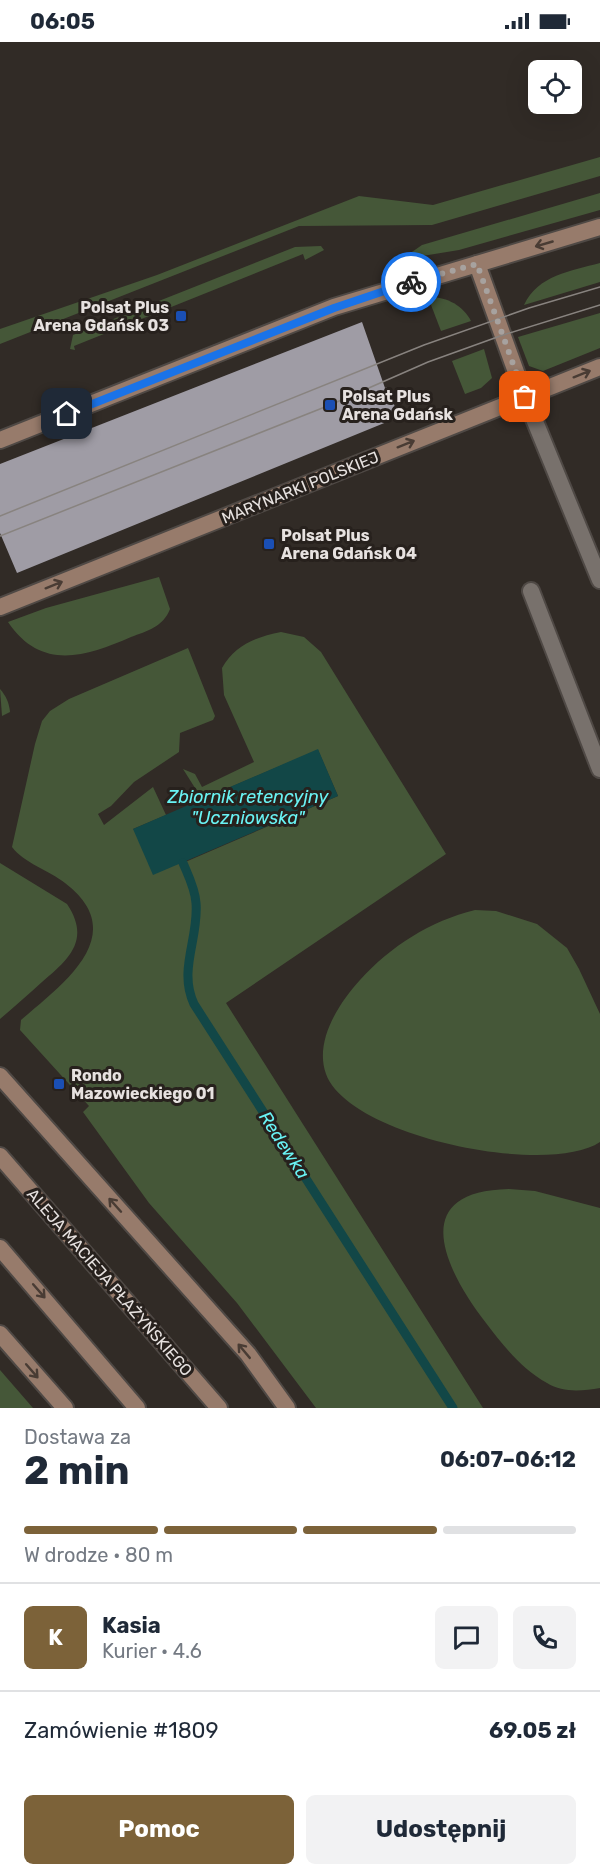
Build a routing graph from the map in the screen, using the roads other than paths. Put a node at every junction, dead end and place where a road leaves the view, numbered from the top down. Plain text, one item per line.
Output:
1 (600, 227) edge
2 (477, 264) junction
3 (600, 367) edge
4 (525, 397) junction
5 (0, 440) edge
6 (600, 580) edge
7 (531, 591) dead end
8 (0, 607) edge
9 (600, 769) edge
10 (0, 1076) edge
11 (0, 1156) edge
12 (0, 1248) edge
13 (0, 1334) edge
14 (64, 1408) edge
15 (137, 1408) edge
16 (219, 1408) edge
17 (287, 1408) edge

1 -> 2 main road
2 - 4 main road
2 - 5 main road
4 -> 3 main road, MARYNARKI POLSKIEJ
4 - 6 street
8 -> 4 main road, MARYNARKI POLSKIEJ
7 - 9 street
17 -> 10 main road
11 - 16 main road, ALEJA MACIEJA PŁAŻYŃSKIEGO
12 -> 15 main road
13 -> 14 main road

